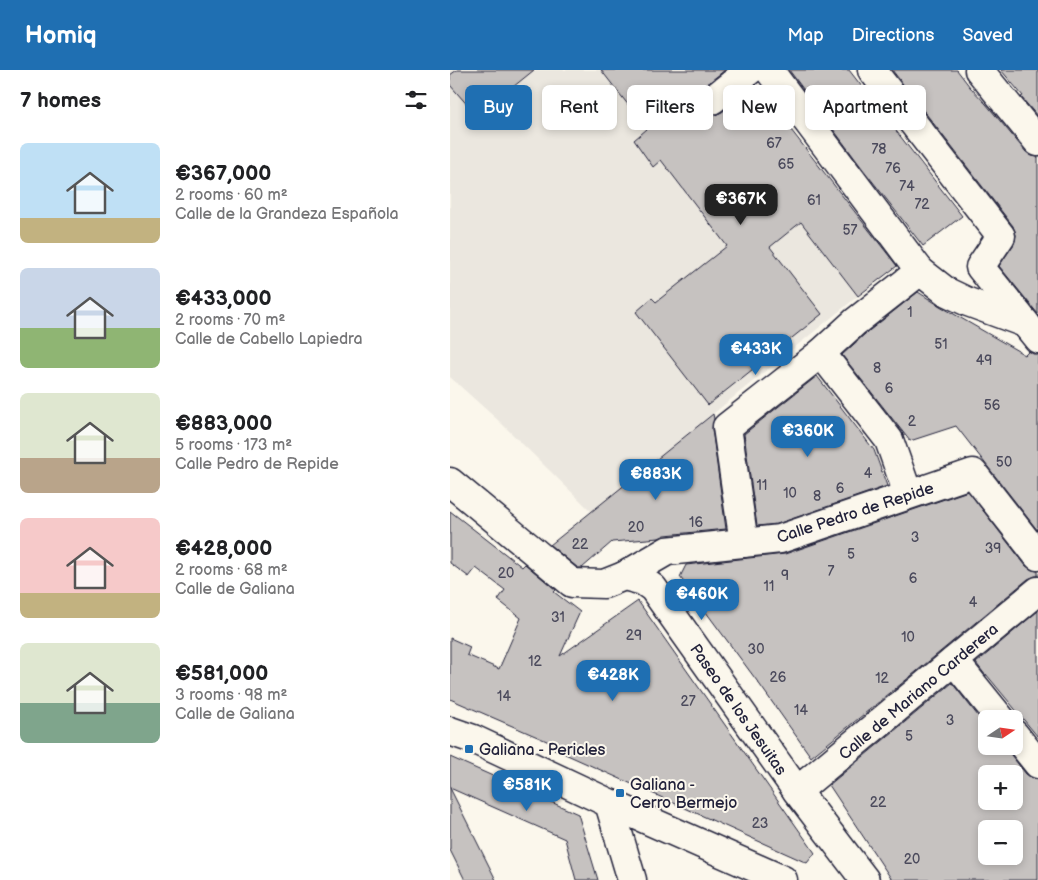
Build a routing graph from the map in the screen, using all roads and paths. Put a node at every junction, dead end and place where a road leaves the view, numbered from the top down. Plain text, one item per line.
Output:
1 (750, 70) edge
2 (769, 70) edge
3 (872, 70) edge
4 (979, 70) edge
5 (713, 99) edge
6 (1038, 142) edge
7 (920, 271) junction
8 (1032, 331) edge
9 (821, 353) junction
10 (450, 482) edge
11 (908, 494) junction
12 (744, 543) junction
13 (1038, 556) edge
14 (624, 576) junction
15 (1038, 590) edge
16 (954, 661) junction
17 (994, 710) edge
18 (450, 731) edge
19 (1023, 745) edge
20 (1038, 764) edge
21 (797, 791) junction
22 (609, 802) junction
23 (632, 880) edge
24 (783, 880) edge
25 (864, 880) edge

1 - 5 street
2 - 7 street
3 - 8 street
4 - 6 street
7 - 8 street
7 - 9 street
9 - 11 street
9 - 12 street
10 - 14 street
11 - 12 street, Calle Pedro de Repide
11 - 13 street, Calle Pedro de Repide
12 - 14 street, Calle Pedro de Repide
14 - 21 street, Paseo de los Jesuitas
15 - 16 street, Calle de Mariano Carderera
16 - 17 street
16 - 21 street, Calle de Mariano Carderera
18 - 22 street
19 - 20 street
21 - 25 street, Paseo de los Jesuitas
22 - 23 street
22 - 24 street

